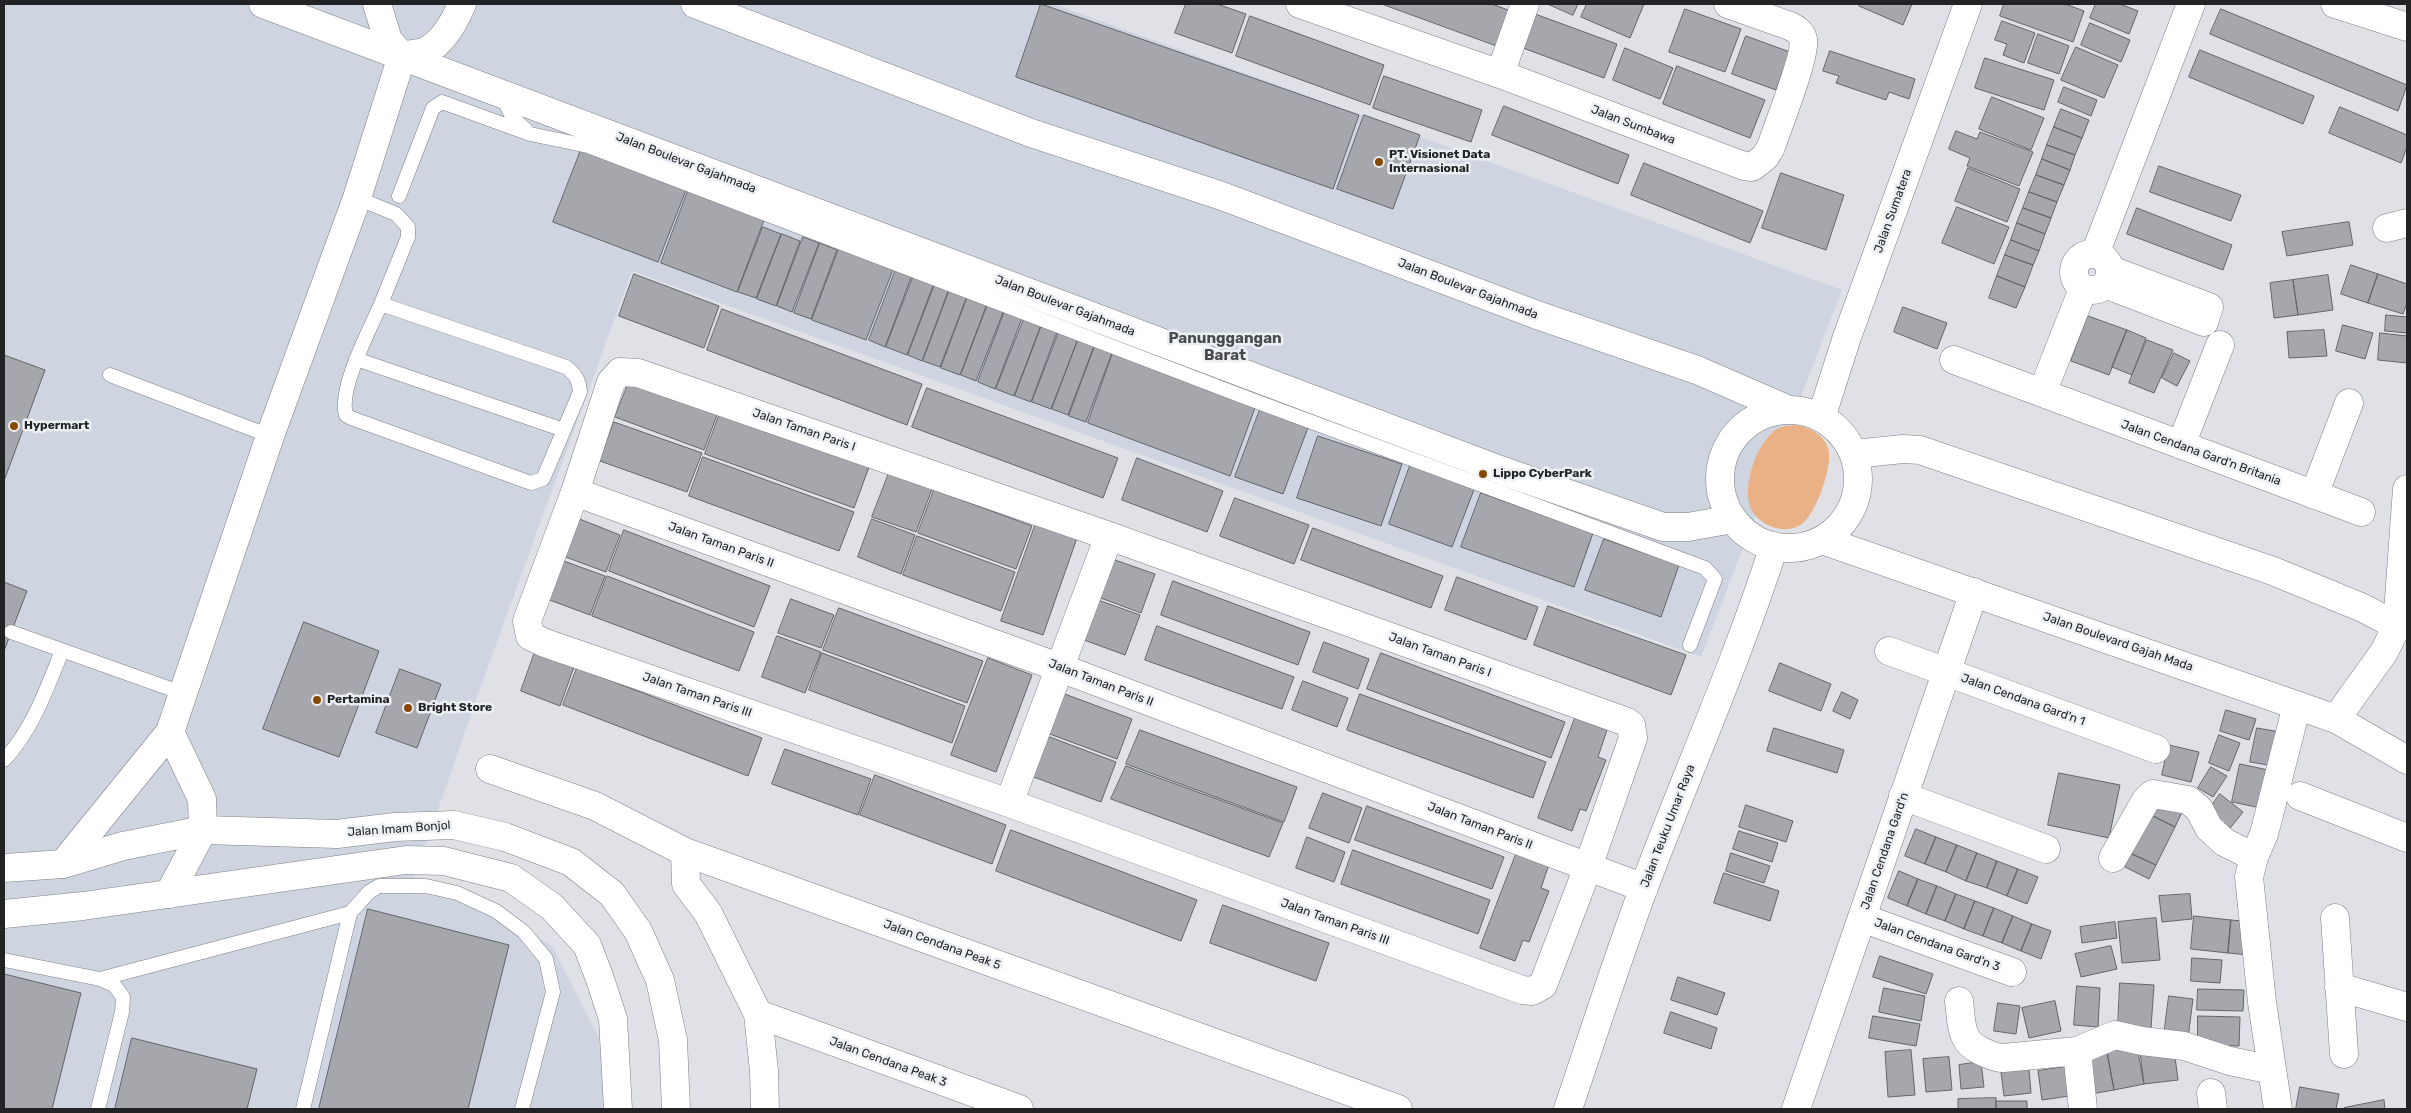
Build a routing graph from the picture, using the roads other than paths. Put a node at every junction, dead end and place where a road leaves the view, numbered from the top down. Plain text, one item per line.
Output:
1 (263, 4) edge
2 (377, 4) edge
3 (462, 4) edge
4 (695, 4) edge
5 (1300, 4) edge
6 (1524, 4) edge
7 (1728, 4) edge
8 (1968, 4) edge
9 (2191, 4) edge
10 (2336, 4) edge
11 (2407, 27) edge
12 (402, 56) junction
13 (1500, 74) junction
14 (499, 92) junction
15 (530, 134) junction
16 (400, 196) dead end
17 (357, 198) junction
18 (381, 304) junction
19 (2220, 345) dead end
20 (356, 359) junction
21 (1954, 360) dead end
22 (110, 375) dead end
23 (2042, 393) junction
24 (2349, 403) dead end
25 (1788, 410) junction
26 (1821, 418) junction
27 (564, 430) junction
28 (270, 436) junction
29 (2181, 445) junction
30 (1854, 454) junction
31 (2407, 489) edge
32 (575, 492) junction
33 (2314, 494) junction
34 (2361, 512) dead end
35 (1733, 519) junction
36 (1688, 527) junction
37 (1109, 536) junction
38 (1822, 540) junction
39 (1628, 541) junction
40 (1774, 546) junction
41 (1974, 592) junction
42 (2402, 625) edge
43 (11, 632) dead end
44 (1690, 645) dead end
45 (62, 651) junction
46 (1889, 651) dead end
47 (1058, 667) junction
48 (1946, 672) junction
49 (182, 692) junction
50 (2297, 705) junction
51 (2336, 719) junction
52 (170, 732) junction
53 (2156, 749) dead end
54 (4, 760) edge
55 (2407, 760) edge
56 (490, 769) dead end
57 (1903, 796) junction
58 (2300, 796) dead end
59 (1009, 803) junction
60 (203, 830) junction
61 (2407, 838) edge
62 (2046, 849) dead end
63 (685, 852) junction
64 (2254, 857) junction
65 (2112, 858) dead end
66 (63, 864) junction
67 (1588, 867) junction
68 (4, 868) edge
69 (1634, 885) junction
70 (169, 894) junction
71 (350, 913) junction
72 (4, 914) edge
73 (1862, 918) junction
74 (2336, 918) dead end
75 (4, 960) edge
76 (2012, 972) dead end
77 (100, 979) junction
78 (2339, 987) junction
79 (1959, 1001) dead end
80 (2407, 1007) edge
81 (758, 1014) junction
82 (2077, 1051) junction
83 (2344, 1054) dead end
84 (2272, 1070) junction
85 (98, 1109) edge
86 (303, 1109) edge
87 (522, 1109) edge
88 (618, 1109) edge
89 (676, 1109) edge
90 (765, 1109) edge
91 (1019, 1109) edge
92 (1398, 1109) edge
93 (1568, 1109) edge
94 (1796, 1109) edge
95 (2083, 1109) edge
96 (2278, 1109) edge

1 - 12 street, Jalan Boulevar Gajahmada
2 - 12 street
3 - 12 street
4 - 25 street, Jalan Boulevar Gajahmada
5 - 13 street, Jalan Sumbawa
6 - 13 street
7 - 13 street, Jalan Sumbawa
8 - 26 street, Jalan Sumatera
9 - 23 street
10 - 11 street
12 - 14 street, Jalan Boulevar Gajahmada
12 - 17 street
14 - 15 lane
14 - 36 street, Jalan Boulevar Gajahmada
15 - 16 lane
15 - 39 lane
17 - 18 lane
17 - 28 street
18 - 20 lane
18 - 27 lane
19 - 29 street
20 - 27 lane
20 - 27 lane
21 - 23 street, Jalan Cendana Gard'n Britania
22 - 28 lane
23 - 29 street, Jalan Cendana Gard'n Britania
24 - 33 street
25 - 26 street
25 - 35 street
26 - 30 street
28 - 49 street
29 - 33 street, Jalan Cendana Gard'n Britania
30 - 38 street
30 - 42 street
31 - 42 street
32 - 37 street, Jalan Taman Paris I
32 - 47 street, Jalan Taman Paris II
32 - 59 street, Jalan Taman Paris III
33 - 34 street, Jalan Cendana Gard'n Britania
35 - 36 street, Jalan Boulevar Gajahmada
35 - 40 street
36 - 39 lane
37 - 47 street
37 - 67 street, Jalan Taman Paris I
38 - 40 street
38 - 41 street, Jalan Boulevard Gajah Mada
39 - 44 lane
40 - 69 street, Jalan Teuku Umar Raya
41 - 48 street, Jalan Cendana Gard'n
41 - 50 street, Jalan Boulevard Gajah Mada
42 - 51 street
43 - 45 lane
45 - 49 lane
45 - 54 lane
46 - 48 street, Jalan Cendana Gard'n 1
47 - 59 street
47 - 67 street, Jalan Taman Paris II
48 - 53 street, Jalan Cendana Gard'n 1
48 - 57 street, Jalan Cendana Gard'n
49 - 52 street
50 - 51 street, Jalan Boulevard Gajah Mada
50 - 64 street
51 - 55 street, Jalan Boulevard Gajah Mada
52 - 60 street
52 - 66 street
56 - 63 street, Jalan Cendana Peak 5
57 - 62 street
57 - 73 street, Jalan Cendana Gard'n
58 - 61 street
59 - 67 street, Jalan Taman Paris III
60 - 66 street, Jalan Imam Bonjol
60 - 70 street
60 - 89 street, Jalan Imam Bonjol
63 - 81 street
63 - 92 street, Jalan Cendana Peak 5
64 - 65 street
64 - 84 street
66 - 68 street, Jalan Imam Bonjol
67 - 69 street, Jalan Taman Paris II
69 - 93 street, Jalan Teuku Umar Raya
70 - 72 street
70 - 88 street
71 - 77 lane
71 - 86 lane
71 - 87 lane
73 - 76 street, Jalan Cendana Gard'n 3
73 - 94 street, Jalan Cendana Gard'n
74 - 78 street
75 - 77 lane
77 - 85 lane
78 - 80 street
78 - 83 street
79 - 82 street
81 - 90 street
81 - 91 street, Jalan Cendana Peak 3
82 - 84 street
82 - 95 street
84 - 96 street

